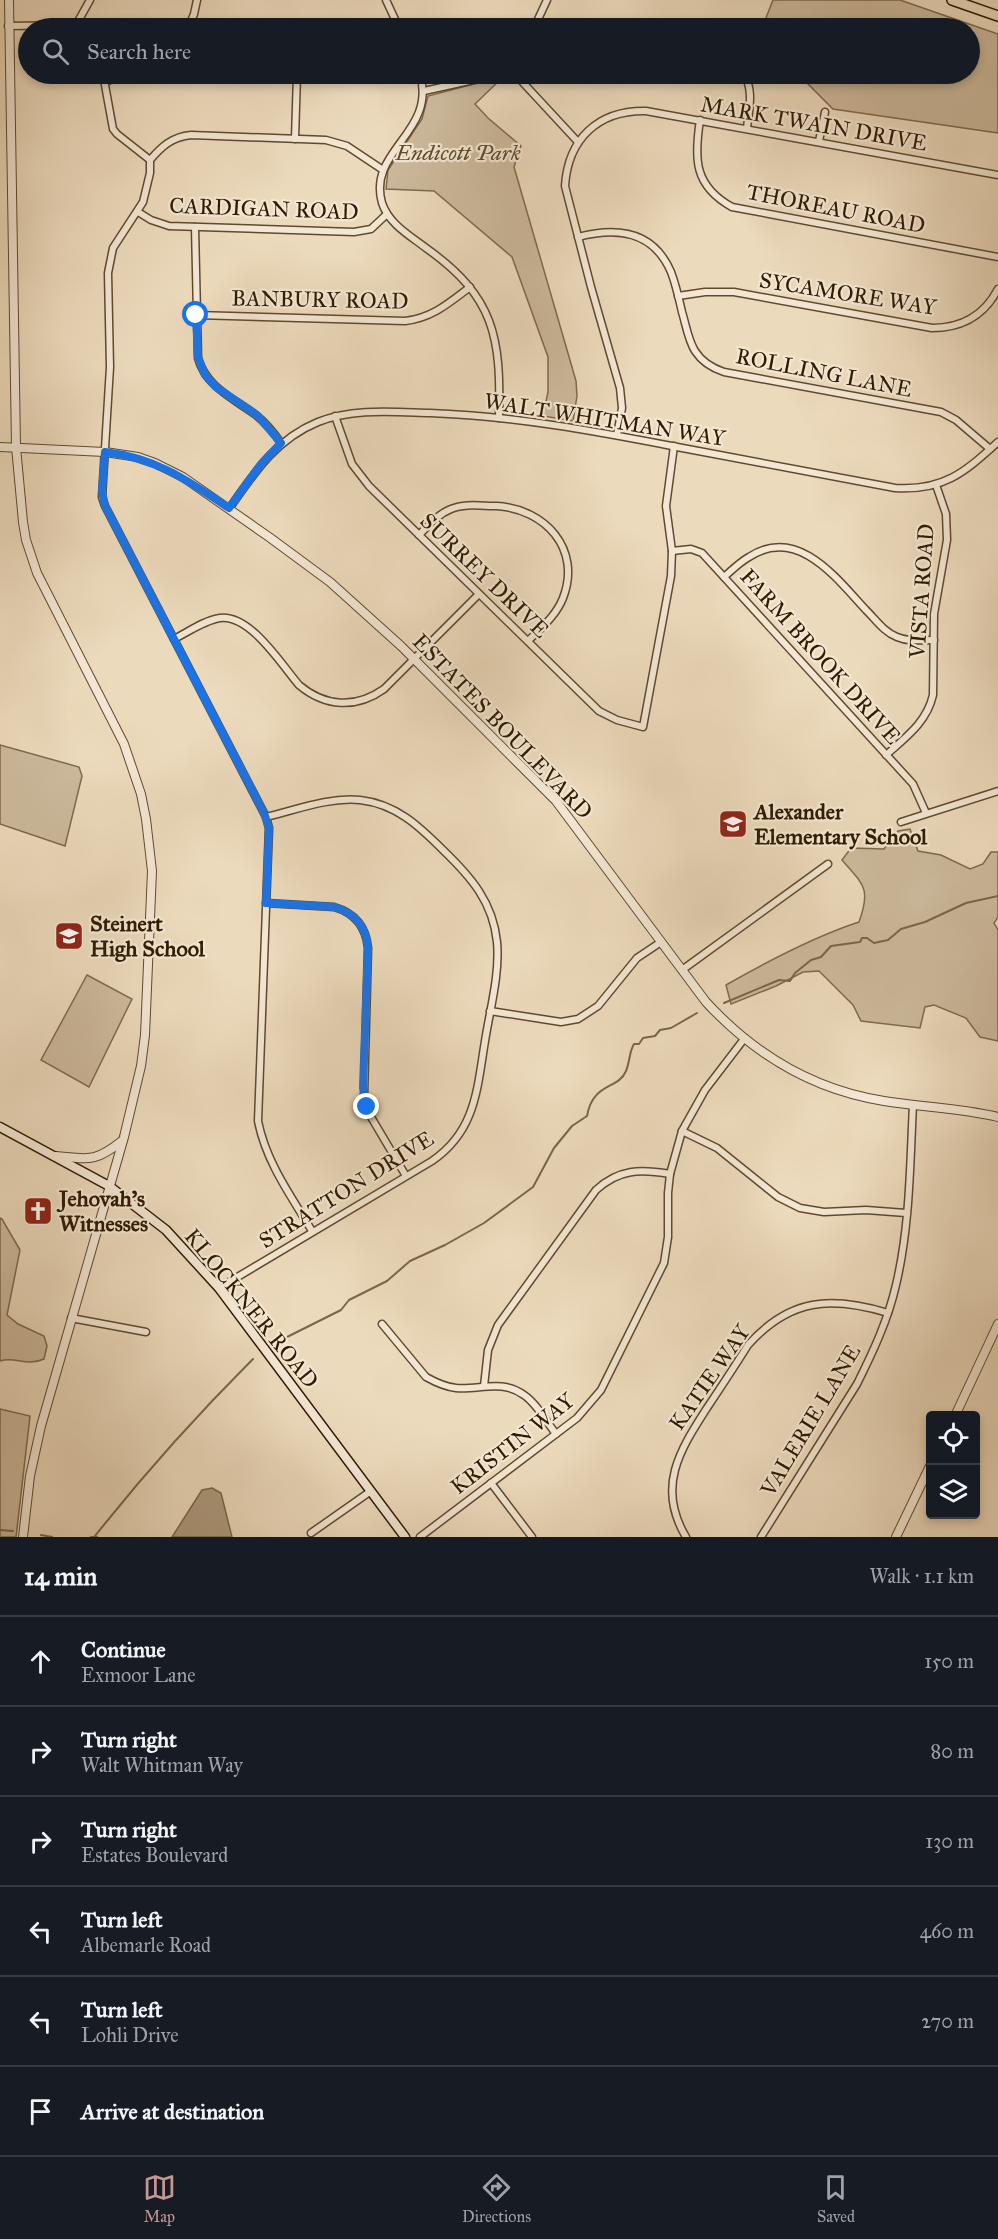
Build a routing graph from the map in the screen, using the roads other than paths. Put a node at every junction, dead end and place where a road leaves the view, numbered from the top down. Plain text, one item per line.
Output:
1 (9, 0) edge
2 (90, 0) edge
3 (197, 0) edge
4 (386, 0) edge
5 (547, 0) edge
6 (952, 0) edge
7 (998, 16) edge
8 (81, 18) edge
9 (192, 18) edge
10 (394, 18) edge
11 (539, 18) edge
12 (8, 26) junction
13 (18, 26) edge
14 (106, 84) edge
15 (297, 84) edge
16 (422, 84) edge
17 (456, 84) edge
18 (524, 84) edge
19 (748, 84) edge
20 (424, 91) junction
21 (825, 112) dead end
22 (700, 120) junction
23 (747, 128) junction
24 (295, 139) junction
25 (819, 141) junction
26 (578, 142) junction
27 (150, 160) junction
28 (383, 170) junction
29 (998, 175) edge
30 (138, 212) junction
31 (387, 214) junction
32 (195, 227) junction
33 (578, 237) junction
34 (998, 257) edge
35 (470, 287) junction
36 (998, 289) edge
37 (678, 296) junction
38 (196, 315) junction
39 (335, 416) junction
40 (499, 418) junction
41 (617, 435) junction
42 (998, 442) edge
43 (281, 443) junction
44 (674, 446) junction
45 (0, 447) edge
46 (16, 447) junction
47 (990, 449) junction
48 (105, 452) junction
49 (936, 485) junction
50 (229, 508) junction
51 (419, 535) junction
52 (672, 551) junction
53 (724, 577) junction
54 (479, 594) junction
55 (174, 639) junction
56 (934, 640) junction
57 (528, 641) junction
58 (414, 659) junction
59 (886, 755) junction
60 (998, 791) edge
61 (926, 813) junction
62 (266, 817) junction
63 (901, 822) dead end
64 (828, 864) dead end
65 (266, 903) junction
66 (661, 942) junction
67 (682, 970) junction
68 (490, 1011) junction
69 (744, 1039) junction
70 (913, 1105) junction
71 (998, 1117) edge
72 (0, 1127) edge
73 (682, 1131) junction
74 (123, 1140) junction
75 (53, 1155) junction
76 (670, 1174) junction
77 (406, 1176) junction
78 (109, 1186) junction
79 (906, 1213) junction
80 (312, 1232) junction
81 (219, 1288) junction
82 (888, 1313) junction
83 (71, 1318) junction
84 (382, 1324) dead end
85 (998, 1324) edge
86 (146, 1332) dead end
87 (484, 1386) junction
88 (957, 1411) edge
89 (556, 1434) junction
90 (926, 1474) edge
91 (491, 1483) junction
92 (371, 1491) junction
93 (311, 1533) dead end
94 (23, 1537) edge
95 (405, 1537) edge
96 (420, 1537) edge
97 (532, 1537) edge
98 (686, 1537) edge
99 (761, 1537) edge
100 (896, 1537) edge

1 - 12 street
2 - 8 street
3 - 9 street
4 - 10 street
5 - 11 street
6 - 7 main road
12 - 13 street
12 - 46 street
14 - 27 street
15 - 24 street
16 - 20 street
17 - 20 street
18 - 26 street
19 - 23 street
20 - 28 street
21 - 25 street
22 - 23 street, MARK TWAIN DRIVE
22 - 26 street, MARK TWAIN DRIVE
22 - 34 street, THOREAU ROAD
23 - 25 street, MARK TWAIN DRIVE
24 - 27 street
24 - 28 street
25 - 29 street, MARK TWAIN DRIVE
26 - 33 street, MARK TWAIN DRIVE
27 - 30 street
28 - 31 street
30 - 32 street, CARDIGAN ROAD
30 - 48 street
31 - 32 street, CARDIGAN ROAD
31 - 35 street
32 - 38 street
33 - 37 street, ROLLING LANE
33 - 41 street, MARK TWAIN DRIVE
35 - 38 street, BANBURY ROAD
35 - 40 street
36 - 37 street, SYCAMORE WAY
37 - 47 street, ROLLING LANE
38 - 43 street
39 - 40 street, WALT WHITMAN WAY
39 - 43 street, WALT WHITMAN WAY
39 - 51 street, SURREY DRIVE
40 - 41 street, WALT WHITMAN WAY
41 - 44 street, WALT WHITMAN WAY
42 - 47 street, WALT WHITMAN WAY
43 - 50 street, WALT WHITMAN WAY
44 - 49 street, WALT WHITMAN WAY
44 - 52 street
45 - 46 street, ESTATES BOULEVARD
46 - 48 street, ESTATES BOULEVARD
46 - 74 street
47 - 49 street, WALT WHITMAN WAY
48 - 50 street, ESTATES BOULEVARD
48 - 55 street
49 - 56 street, VISTA ROAD
50 - 58 street, ESTATES BOULEVARD
51 - 54 street, SURREY DRIVE
51 - 57 street
52 - 53 street, FARM BROOK DRIVE
52 - 57 street, SURREY DRIVE
53 - 56 street
53 - 59 street, FARM BROOK DRIVE
54 - 57 street, SURREY DRIVE
54 - 58 street
55 - 58 street
55 - 62 street
56 - 59 street, VISTA ROAD
58 - 66 street, ESTATES BOULEVARD
59 - 61 street, FARM BROOK DRIVE
60 - 61 street
61 - 63 street
62 - 65 street
62 - 68 street, STRATTON DRIVE
64 - 67 street
65 - 77 street
65 - 80 street
66 - 67 street, ESTATES BOULEVARD
66 - 68 street
67 - 69 street, ESTATES BOULEVARD
68 - 77 street, STRATTON DRIVE
69 - 70 street, ESTATES BOULEVARD
69 - 73 street, KRISTIN WAY
70 - 71 street, ESTATES BOULEVARD
70 - 79 street, VALERIE LANE
72 - 75 main road, KLOCKNER ROAD
73 - 76 street, KRISTIN WAY
73 - 79 street
74 - 75 street
74 - 78 street
75 - 78 main road, KLOCKNER ROAD
76 - 87 street
76 - 89 street, KRISTIN WAY
77 - 80 street, STRATTON DRIVE
78 - 81 main road, KLOCKNER ROAD
78 - 83 street
79 - 82 street, VALERIE LANE
80 - 81 street, STRATTON DRIVE
81 - 92 main road, KLOCKNER ROAD
82 - 98 street, KATIE WAY
82 - 99 street, VALERIE LANE
83 - 86 street
83 - 94 street
84 - 87 street
85 - 88 street
87 - 89 street
89 - 91 street, KRISTIN WAY
90 - 100 street
91 - 96 street, KRISTIN WAY
91 - 97 street
92 - 93 street
92 - 95 main road, KLOCKNER ROAD

